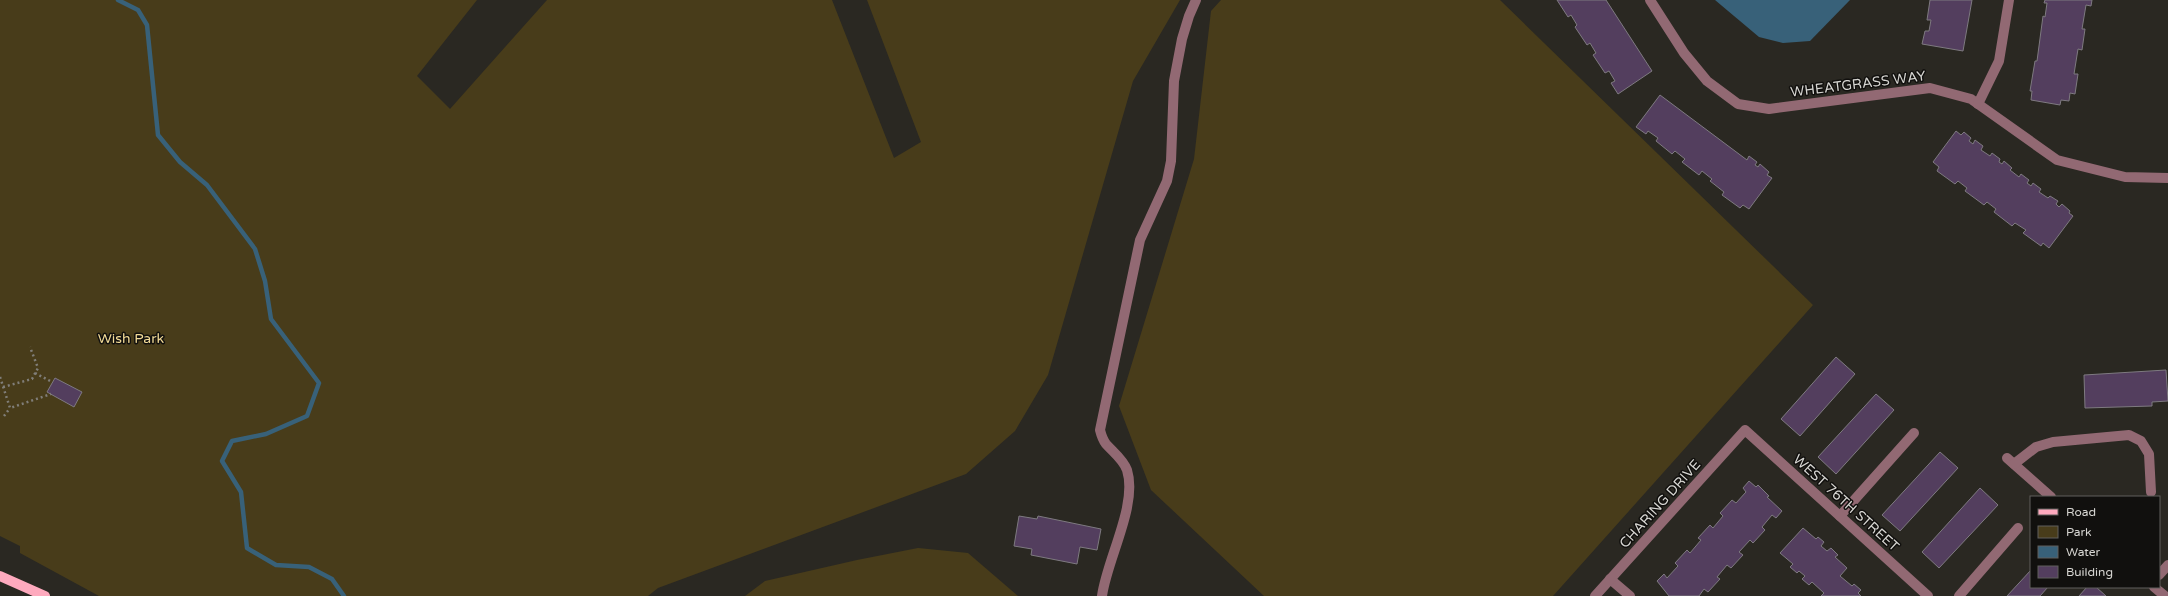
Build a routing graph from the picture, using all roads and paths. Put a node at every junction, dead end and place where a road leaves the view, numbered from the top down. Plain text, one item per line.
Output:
1 (1196, 0) edge
2 (1650, 0) edge
3 (2009, 0) edge
4 (1978, 104) junction
5 (2168, 178) edge
6 (30, 347) dead end
7 (35, 373) junction
8 (0, 377) edge
9 (52, 382) dead end
10 (3, 388) junction
11 (51, 394) dead end
12 (10, 408) junction
13 (4, 416) dead end
14 (1745, 430) joint
15 (1914, 433) dead end
16 (2151, 492) dead end
17 (2050, 496) edge
18 (1840, 516) junction
19 (2018, 528) dead end
20 (2168, 565) edge
21 (2160, 574) edge
22 (0, 576) edge
23 (1610, 579) junction
24 (2155, 588) edge
25 (45, 596) edge
26 (1102, 596) edge
27 (1594, 596) edge
28 (1630, 596) edge
29 (1928, 596) edge
30 (1959, 596) edge
31 (2165, 596) edge

1 - 26 street
2 - 4 street, WHEATGRASS WAY
3 - 4 street
4 - 5 street, WHEATGRASS WAY
6 - 7 path
7 - 9 path
7 - 10 path
8 - 10 path
10 - 12 path
11 - 12 path
12 - 13 path
14 - 18 street, WEST 76TH STREET
14 - 23 street, CHARING DRIVE
15 - 18 street
16 - 17 street
18 - 29 street, WEST 76TH STREET
19 - 30 street
20 - 21 street
22 - 25 main road
23 - 27 street, CHARING DRIVE
23 - 28 street
24 - 31 street

